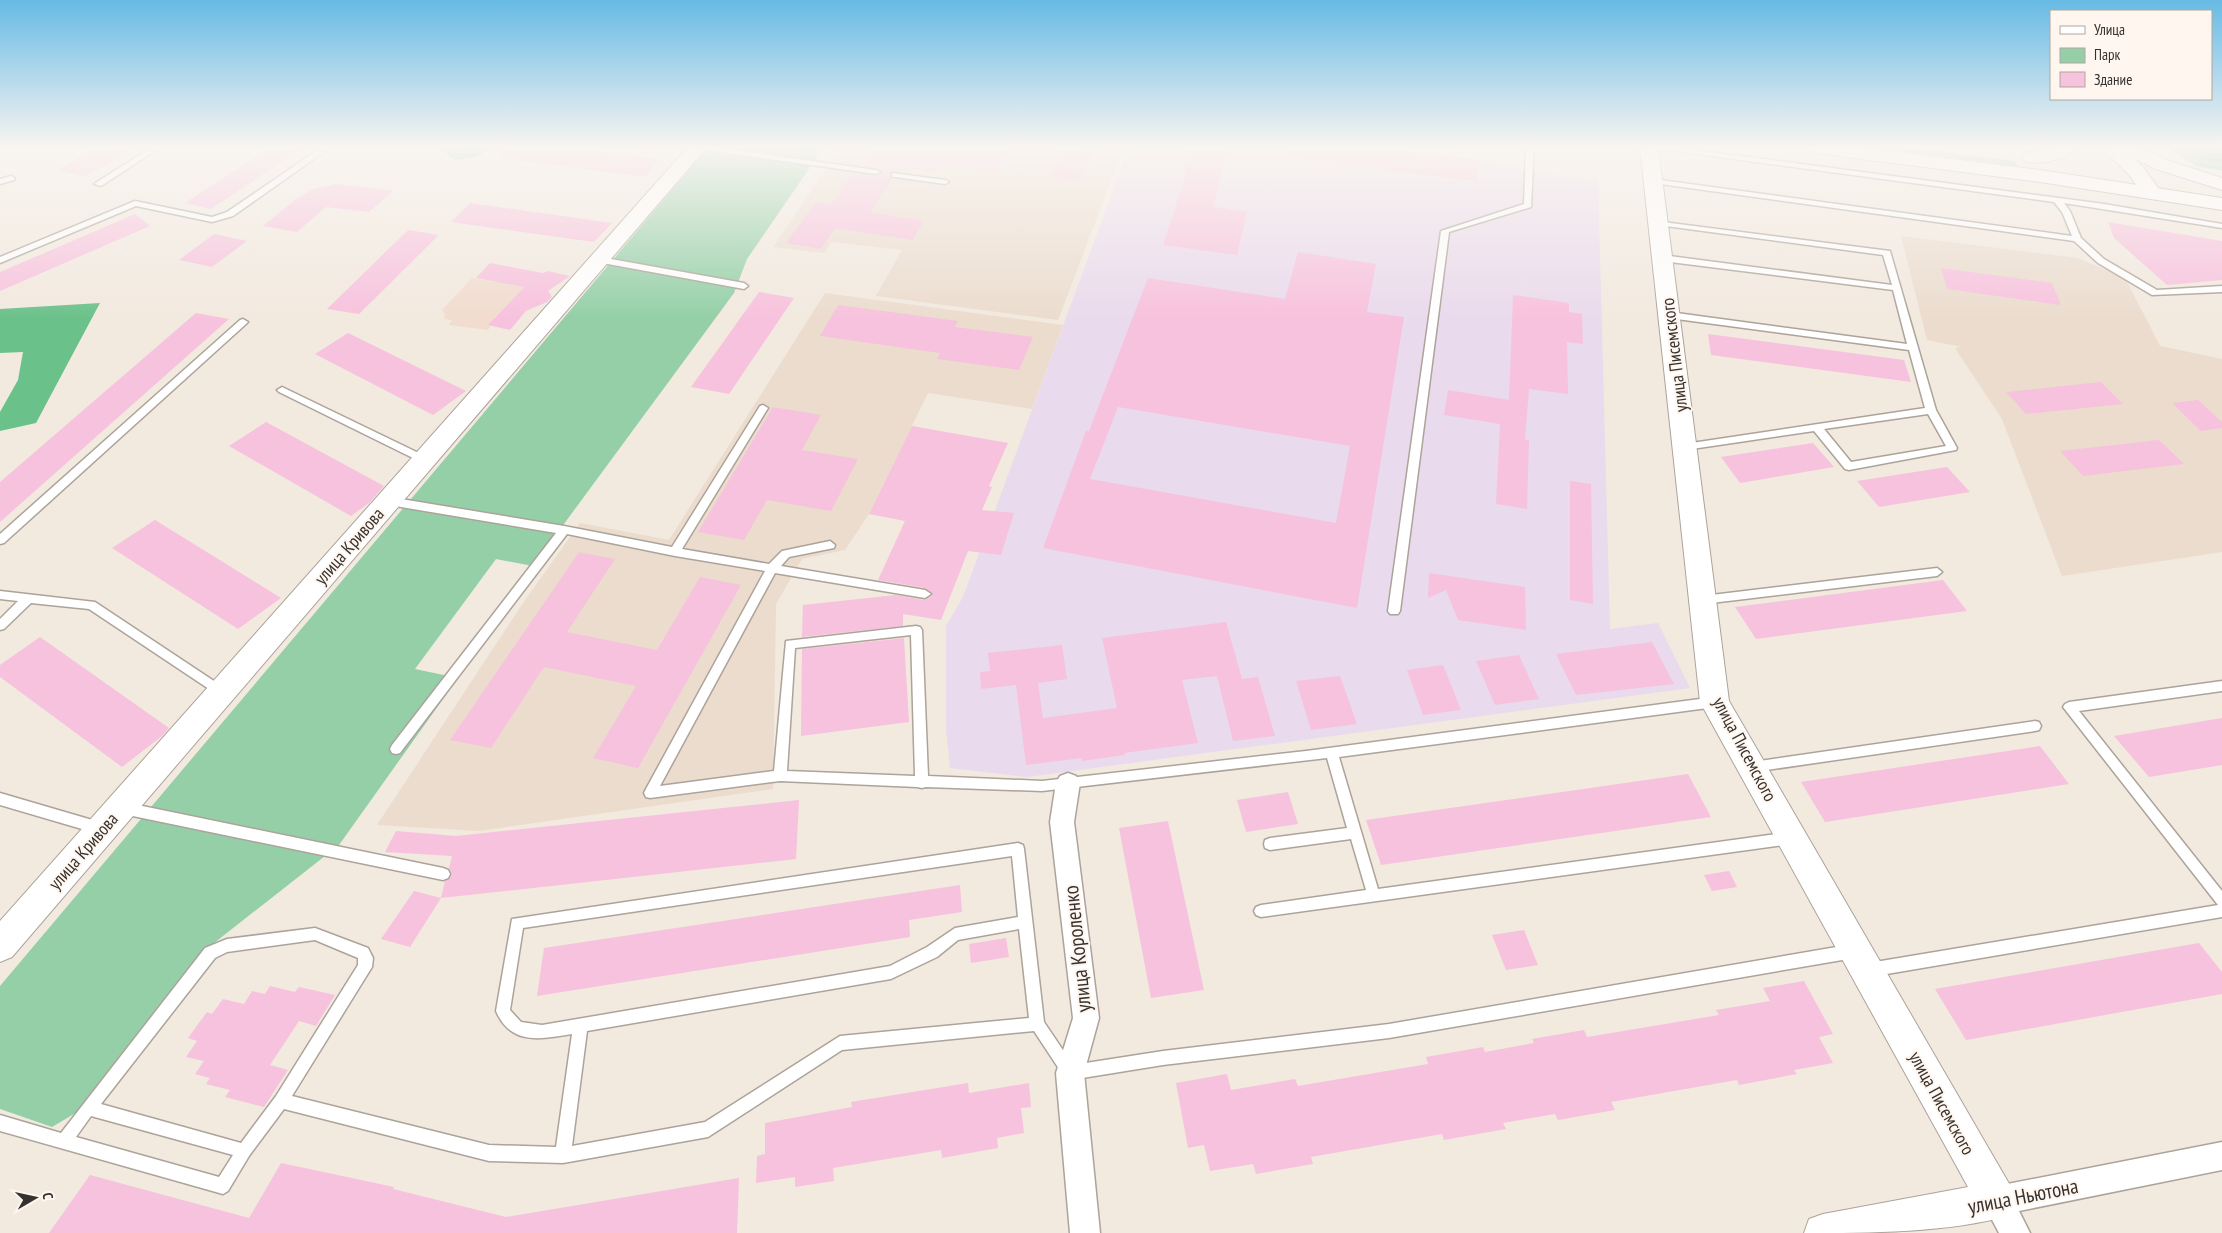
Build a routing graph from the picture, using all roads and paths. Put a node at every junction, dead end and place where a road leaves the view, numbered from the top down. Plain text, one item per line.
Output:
1 (131, 205) edge
2 (142, 205) edge
3 (244, 205) edge
4 (648, 205) edge
5 (1528, 205) edge
6 (1656, 205) edge
7 (1825, 205) edge
8 (2061, 205) edge
9 (2091, 205) edge
10 (1658, 223) junction
11 (2222, 226) edge
12 (2077, 239) junction
13 (1662, 258) junction
14 (0, 260) edge
15 (600, 260) junction
16 (744, 286) dead end
17 (1897, 288) junction
18 (2222, 289) edge
19 (1669, 315) junction
20 (243, 322) dead end
21 (1913, 348) junction
22 (282, 390) dead end
23 (763, 408) dead end
24 (1931, 410) junction
25 (1816, 427) junction
26 (1685, 448) junction
27 (425, 460) junction
28 (389, 500) junction
29 (564, 530) junction
30 (0, 540) edge
31 (830, 545) dead end
32 (675, 552) junction
33 (772, 568) junction
34 (1937, 572) dead end
35 (925, 594) dead end
36 (0, 595) edge
37 (29, 598) junction
38 (1703, 600) junction
39 (1394, 611) dead end
40 (0, 626) edge
41 (2222, 686) edge
42 (222, 692) junction
43 (1715, 702) junction
44 (2035, 726) dead end
45 (396, 750) dead end
46 (1306, 756) junction
47 (1753, 767) junction
48 (780, 776) junction
49 (922, 783) junction
50 (1068, 783) junction
51 (0, 799) edge
52 (121, 807) junction
53 (102, 829) junction
54 (1355, 833) junction
55 (1792, 837) junction
56 (1270, 844) dead end
57 (443, 874) dead end
58 (1374, 896) junction
59 (2222, 901) edge
60 (1261, 911) dead end
61 (2222, 911) edge
62 (1025, 922) junction
63 (0, 946) edge
64 (1862, 960) junction
65 (1037, 1024) junction
66 (580, 1027) junction
67 (1070, 1072) junction
68 (282, 1101) junction
69 (88, 1108) junction
70 (0, 1123) edge
71 (64, 1141) junction
72 (244, 1151) junction
73 (563, 1155) junction
74 (2222, 1156) edge
75 (1997, 1201) junction
76 (1085, 1233) edge
77 (1823, 1233) edge
78 (2015, 1233) edge

1 - 14 lane
2 - 3 lane
4 - 15 street, улица Кривова
5 - 39 lane
6 - 10 street, улица Писемского
7 - 12 lane
8 - 12 lane
9 - 11 lane
10 - 13 street, улица Писемского
10 - 17 lane
12 - 18 lane
13 - 17 lane
13 - 19 street, улица Писемского
15 - 16 lane
15 - 27 street, улица Кривова
17 - 21 lane
19 - 21 lane
19 - 26 street, улица Писемского
20 - 30 lane
21 - 24 lane
22 - 27 lane
23 - 32 lane
24 - 25 lane
24 - 25 lane
25 - 26 lane
26 - 38 street, улица Писемского
27 - 28 street, улица Кривова
28 - 29 lane
28 - 42 street, улица Кривова
29 - 32 lane
29 - 45 lane
31 - 33 lane
32 - 33 lane
33 - 35 lane
33 - 48 lane
34 - 38 lane
36 - 37 lane
37 - 40 lane
37 - 42 lane
38 - 43 street, улица Писемского
41 - 59 lane
42 - 52 street, улица Кривова
43 - 46 lane
43 - 47 street, улица Писемского
44 - 47 lane
46 - 50 lane
46 - 54 lane
47 - 55 street, улица Писемского
48 - 49 lane
48 - 49 lane
49 - 50 lane
50 - 67 street, улица Короленко
51 - 53 lane
52 - 53 street, улица Кривова
52 - 57 lane
53 - 63 street, улица Кривова
54 - 56 lane
54 - 58 lane
55 - 58 lane
55 - 64 street, улица Писемского
58 - 60 lane
61 - 64 lane
62 - 65 lane
62 - 66 lane
62 - 66 lane
64 - 67 lane
64 - 75 street, улица Писемского
65 - 67 lane
65 - 73 lane
66 - 73 lane
67 - 76 street, улица Короленко
68 - 69 lane
68 - 72 lane
68 - 73 lane
69 - 71 lane
69 - 72 lane
70 - 71 lane
71 - 72 lane
74 - 75 street, улица Ньютона
75 - 77 street, улица Ньютона
75 - 78 street, улица Писемского

